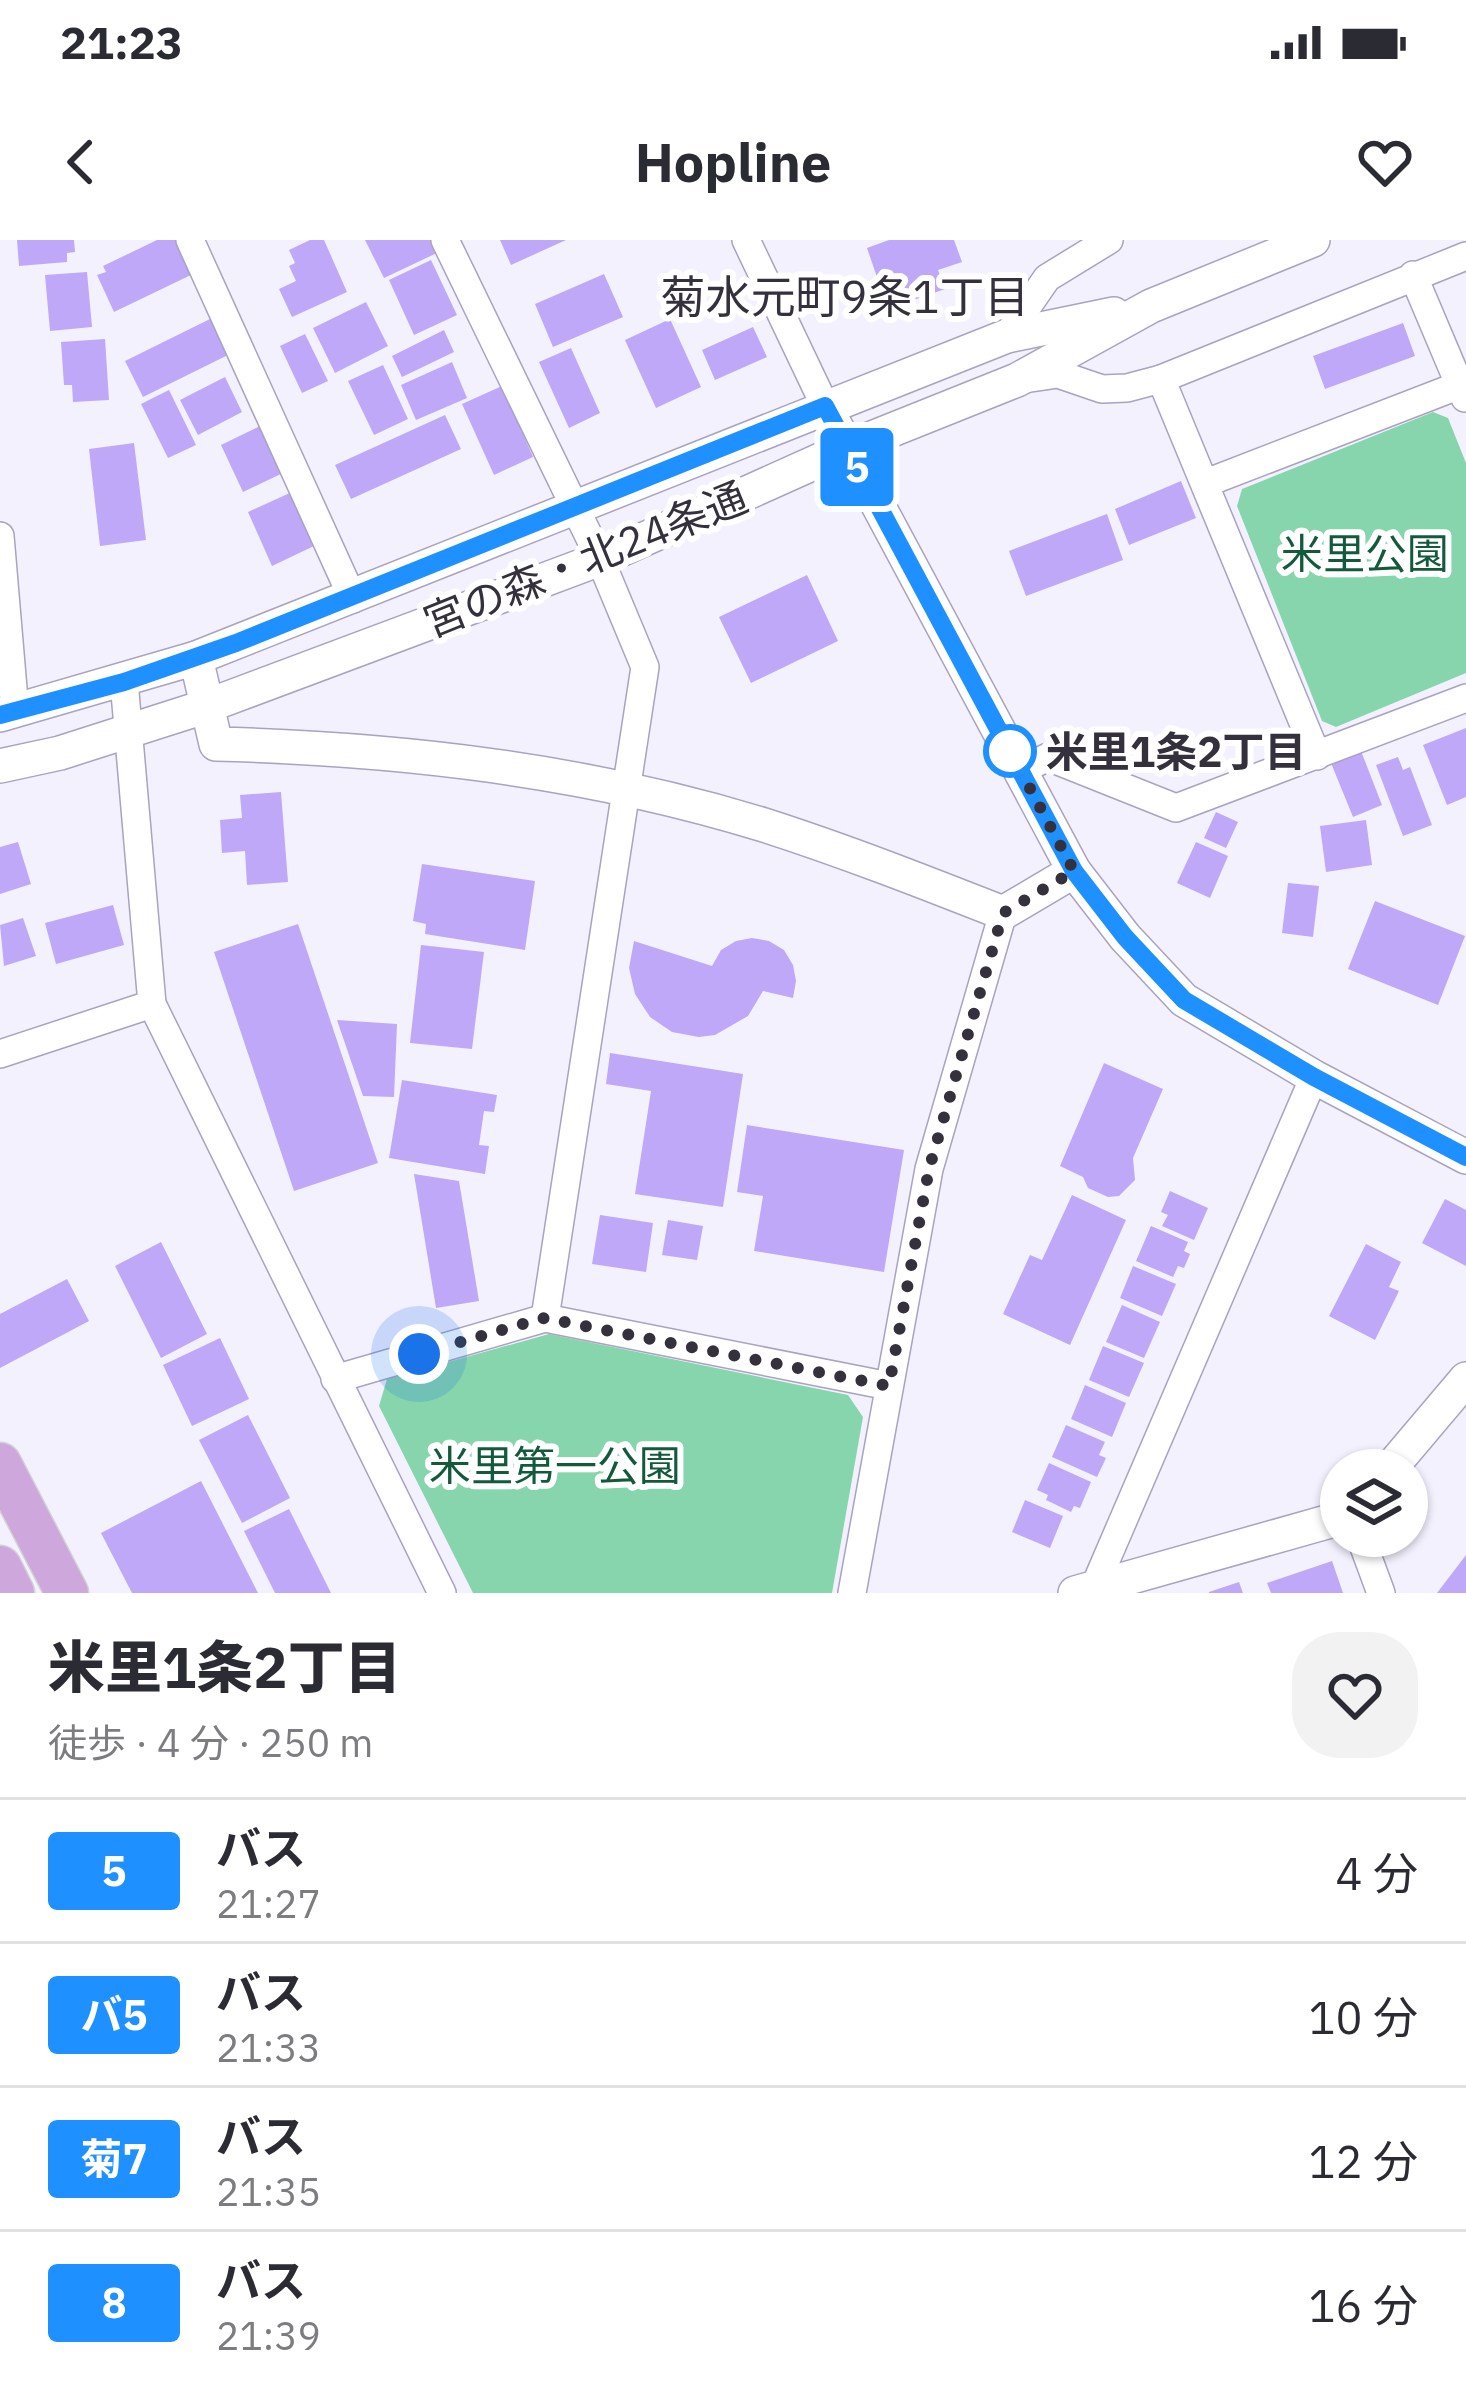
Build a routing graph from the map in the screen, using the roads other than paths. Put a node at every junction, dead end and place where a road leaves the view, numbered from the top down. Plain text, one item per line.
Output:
1 (190, 240) edge
2 (445, 240) edge
3 (746, 240) edge
4 (1313, 240) edge
5 (1103, 241) edge
6 (1466, 256) edge
7 (1413, 275) junction
8 (1151, 306) junction
9 (1007, 336) junction
10 (1161, 379) junction
11 (1017, 380) junction
12 (1463, 393) edge
13 (825, 406) junction
14 (847, 448) junction
15 (1206, 482) junction
16 (575, 509) junction
17 (0, 536) edge
18 (600, 559) junction
19 (353, 599) junction
20 (196, 658) junction
21 (124, 682) junction
22 (1466, 698) edge
23 (207, 706) junction
24 (8, 714) edge
25 (128, 732) junction
26 (1317, 756) junction
27 (0, 766) edge
28 (1021, 770) junction
29 (624, 789) junction
30 (1074, 871) junction
31 (1003, 913) junction
32 (152, 1004) junction
33 (0, 1054) edge
34 (1314, 1077) junction
35 (1466, 1156) edge
36 (544, 1318) junction
37 (335, 1378) junction
38 (1466, 1379) edge
39 (889, 1386) junction
40 (1407, 1449) edge
41 (0, 1464) edge
42 (1320, 1524) edge
43 (1368, 1557) edge
44 (0, 1567) edge
45 (1088, 1591) edge
46 (13, 1593) edge
47 (67, 1593) edge
48 (442, 1593) edge
49 (852, 1593) edge
50 (1381, 1593) edge

1 - 19 street
2 - 16 street
3 - 13 street
4 - 8 street
5 - 9 street
6 - 7 street
7 - 10 street
7 - 12 street
8 - 9 street, 宮の森・北24条通
8 - 11 street, 宮の森・北24条通
9 - 13 street, 宮の森・北24条通
10 - 11 street
10 - 15 street
11 - 14 street, 宮の森・北24条通
12 - 15 street
13 - 14 street
13 - 16 street, 宮の森・北24条通
14 - 18 street, 宮の森・北24条通
14 - 28 street
15 - 26 street
16 - 18 street
16 - 19 street, 宮の森・北24条通
17 - 24 street
18 - 23 street, 宮の森・北24条通
18 - 29 street
19 - 20 street, 宮の森・北24条通
20 - 21 street, 宮の森・北24条通
20 - 23 street
21 - 24 street, 宮の森・北24条通
21 - 25 street
22 - 26 street
23 - 25 street, 宮の森・北24条通
23 - 29 street
25 - 27 street, 宮の森・北24条通
25 - 32 street
26 - 28 street
28 - 30 street
29 - 31 street
29 - 36 street
30 - 31 street
30 - 34 street
31 - 39 street
32 - 33 street
32 - 37 street
34 - 35 street
34 - 45 street
36 - 37 street
36 - 39 street
37 - 48 street
38 - 40 street
39 - 49 street
41 - 47 main road
42 - 45 street
43 - 50 street
44 - 46 main road

